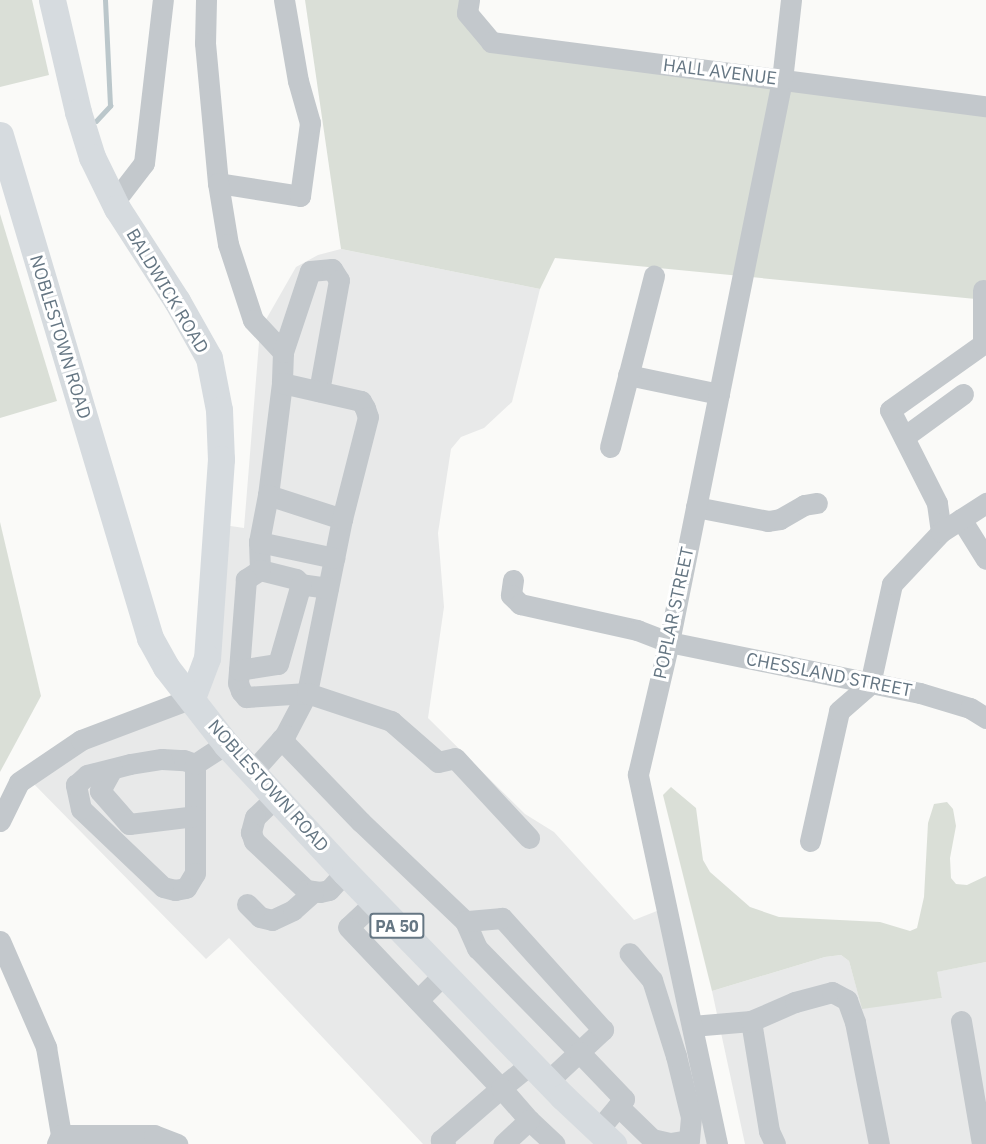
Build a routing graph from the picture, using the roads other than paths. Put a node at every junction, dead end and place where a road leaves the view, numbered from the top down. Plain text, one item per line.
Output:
1 (52, 0) edge
2 (163, 0) edge
3 (206, 0) edge
4 (284, 0) edge
5 (791, 0) edge
6 (468, 6) edge
7 (782, 80) junction
8 (986, 106) edge
9 (0, 135) edge
10 (219, 183) junction
11 (114, 202) junction
12 (654, 276) dead end
13 (983, 290) dead end
14 (283, 352) junction
15 (628, 375) junction
16 (282, 383) junction
17 (319, 391) junction
18 (719, 394) junction
19 (963, 394) dead end
20 (904, 436) junction
21 (610, 447) dead end
22 (268, 495) junction
23 (817, 503) dead end
24 (986, 503) edge
25 (696, 507) junction
26 (342, 519) junction
27 (961, 519) junction
28 (941, 532) junction
29 (259, 542) junction
30 (334, 558) junction
31 (986, 559) edge
32 (260, 570) junction
33 (513, 580) dead end
34 (301, 584) junction
35 (328, 588) junction
36 (669, 642) junction
37 (239, 670) junction
38 (870, 684) junction
39 (307, 693) junction
40 (192, 698) junction
41 (986, 718) edge
42 (281, 739) junction
43 (226, 744) junction
44 (71, 746) junction
45 (195, 764) junction
46 (252, 772) junction
47 (102, 774) junction
48 (276, 797) junction
49 (0, 821) edge
50 (195, 822) junction
51 (111, 837) junction
52 (529, 838) dead end
53 (810, 840) dead end
54 (345, 872) junction
55 (313, 892) junction
56 (374, 903) junction
57 (248, 904) dead end
58 (465, 921) junction
59 (0, 941) edge
60 (629, 953) dead end
61 (444, 974) junction
62 (418, 1000) junction
63 (751, 1021) junction
64 (961, 1021) dead end
65 (692, 1026) junction
66 (579, 1052) junction
67 (539, 1073) junction
68 (501, 1088) junction
69 (697, 1100) junction
70 (618, 1106) junction
71 (529, 1120) junction
72 (59, 1139) edge
73 (607, 1140) edge
74 (177, 1144) edge
75 (445, 1144) edge
76 (503, 1144) edge
77 (555, 1144) edge
78 (717, 1144) edge
79 (775, 1144) edge
80 (879, 1144) edge
81 (981, 1144) edge

1 - 11 main road, BALDWICK ROAD
2 - 11 street
3 - 10 street
4 - 10 street
5 - 7 street, POPLAR STREET
6 - 7 street, HALL AVENUE
7 - 8 street, HALL AVENUE
7 - 18 street, POPLAR STREET
9 - 40 main road, NOBLESTOWN ROAD / PA 50
10 - 14 street
11 - 40 main road, BALDWICK ROAD
12 - 15 street
13 - 20 street
14 - 16 street
14 - 17 street
15 - 18 street
15 - 21 street
16 - 17 street
16 - 22 street
17 - 26 street
18 - 25 street, POPLAR STREET
19 - 20 street
20 - 28 street
22 - 26 street
22 - 29 street
23 - 25 street
24 - 27 street
25 - 36 street, POPLAR STREET
26 - 30 street
27 - 28 street
27 - 31 street
28 - 38 street
29 - 30 street
29 - 32 street
30 - 35 street
32 - 34 street
32 - 37 street
33 - 36 street, CHESSLAND STREET
34 - 35 street
34 - 37 street
35 - 39 street
36 - 38 street, CHESSLAND STREET
36 - 65 street, POPLAR STREET
37 - 39 street
38 - 41 street, CHESSLAND STREET
38 - 53 street
39 - 42 street
39 - 52 street
40 - 43 main road, NOBLESTOWN ROAD / PA 50
40 - 44 street
42 - 46 street
42 - 58 street
43 - 45 street
43 - 46 main road, NOBLESTOWN ROAD / PA 50
44 - 47 street
44 - 49 street
45 - 47 street
45 - 50 street
46 - 48 main road, NOBLESTOWN ROAD / PA 50
47 - 50 street
47 - 51 street
48 - 54 main road, NOBLESTOWN ROAD / PA 50
48 - 55 street
50 - 51 street
50 - 51 street
54 - 55 street
54 - 56 main road, NOBLESTOWN ROAD / PA 50
55 - 57 street
56 - 61 main road, NOBLESTOWN ROAD / PA 50
56 - 62 street
58 - 66 street
58 - 66 street
59 - 72 street
60 - 69 street
61 - 62 street
61 - 67 main road, NOBLESTOWN ROAD / PA 50
62 - 68 street
63 - 65 street
63 - 79 street
63 - 80 street
64 - 81 street
65 - 69 street, POPLAR STREET
66 - 67 street
66 - 70 street
67 - 68 street
67 - 73 main road, NOBLESTOWN ROAD / PA 50
68 - 71 street
68 - 75 street
69 - 70 street
69 - 78 street, POPLAR STREET
70 - 73 street
71 - 76 street
71 - 77 street
72 - 74 street

